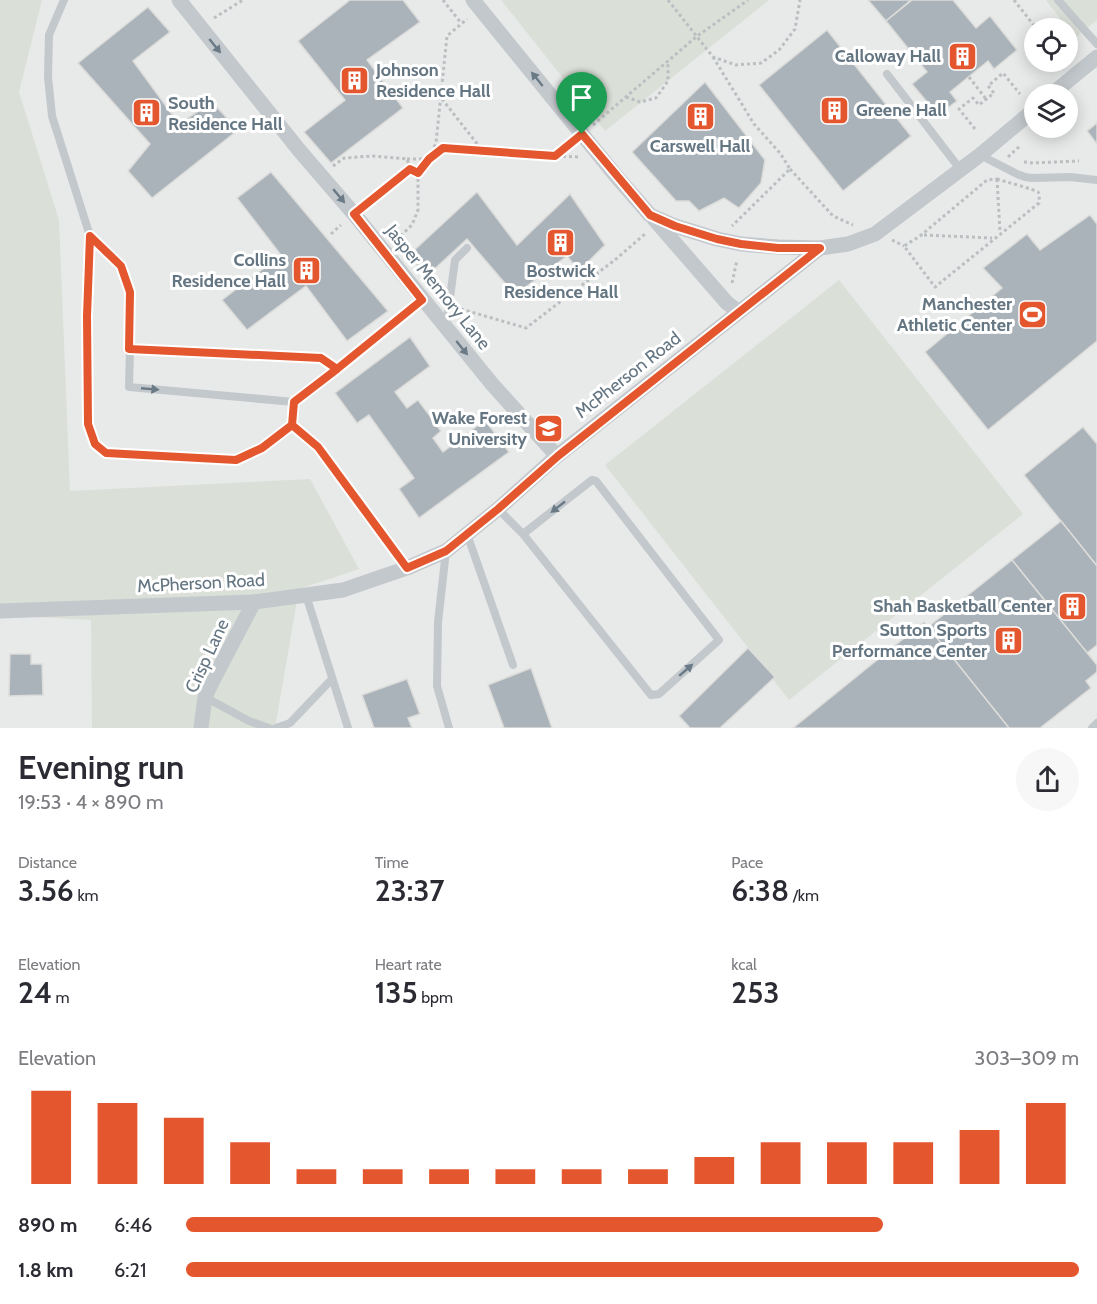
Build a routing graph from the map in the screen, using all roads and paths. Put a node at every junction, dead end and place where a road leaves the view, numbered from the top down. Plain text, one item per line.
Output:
1 (64, 0) edge
2 (179, 0) edge
3 (243, 0) edge
4 (443, 0) edge
5 (668, 0) edge
6 (748, 0) edge
7 (800, 0) edge
8 (1014, 0) edge
9 (1058, 0) edge
10 (477, 4) edge
11 (1028, 18) edge
12 (211, 20) dead end
13 (461, 23) junction
14 (696, 37) junction
15 (1097, 44) edge
16 (713, 57) junction
17 (1097, 57) edge
18 (668, 61) junction
19 (888, 74) dead end
20 (969, 77) dead end
21 (1064, 84) edge
22 (1020, 94) dead end
23 (441, 97) junction
24 (626, 97) junction
25 (987, 99) junction
26 (1024, 118) edge
27 (975, 129) dead end
28 (582, 134) junction
29 (1024, 141) dead end
30 (482, 150) junction
31 (980, 155) junction
32 (1009, 155) junction
33 (1015, 158) dead end
34 (407, 159) junction
35 (429, 159) junction
36 (1020, 161) dead end
37 (1079, 161) dead end
38 (331, 168) dead end
39 (1002, 168) junction
40 (410, 169) junction
41 (790, 169) junction
42 (960, 169) junction
43 (418, 173) junction
44 (997, 179) junction
45 (1097, 180) edge
46 (354, 214) junction
47 (654, 219) junction
48 (732, 226) dead end
49 (1000, 233) junction
50 (331, 234) dead end
51 (875, 234) junction
52 (922, 235) junction
53 (90, 236) junction
54 (993, 238) junction
55 (741, 244) junction
56 (391, 246) dead end
57 (904, 246) junction
58 (467, 248) dead end
59 (820, 248) junction
60 (422, 300) junction
61 (449, 306) junction
62 (733, 307) junction
63 (446, 328) junction
64 (129, 349) junction
65 (337, 369) junction
66 (294, 402) junction
67 (292, 425) junction
68 (558, 456) junction
69 (498, 509) junction
70 (467, 534) junction
71 (523, 534) junction
72 (446, 551) junction
73 (407, 568) junction
74 (306, 595) junction
75 (254, 602) junction
76 (0, 611) edge
77 (513, 665) dead end
78 (332, 679) junction
79 (205, 698) junction
80 (1097, 723) edge
81 (201, 728) edge
82 (269, 728) edge
83 (276, 728) edge
84 (348, 728) edge
85 (449, 728) edge
86 (1092, 728) edge

1 - 53 lane
2 -> 46 street, Jasper Memory Lane
3 - 12 path
4 - 13 path
5 - 14 path
6 - 14 path
7 - 16 path
8 - 11 path
9 - 15 lane
10 - 13 path
28 -> 10 street
13 - 23 path
14 - 16 path
14 - 18 path
16 - 41 path
17 - 21 street
18 - 24 path
18 - 24 path
19 - 42 lane
20 - 25 path
22 - 25 path
23 - 30 path
23 - 35 path
24 - 28 path
25 - 27 path
26 - 31 street, McPherson Road
28 - 30 path
28 - 47 street
29 - 32 path
30 - 35 path
31 - 39 lane
31 - 42 street, McPherson Road
32 - 33 path
32 - 39 path
34 - 35 path
34 - 38 path
34 - 40 path
35 - 43 path
36 - 37 path
39 - 44 path
39 - 45 lane
40 - 43 path
40 - 46 path
41 - 48 path
41 - 51 path
42 - 51 street, McPherson Road
43 - 56 path
44 - 49 path
44 - 49 path
44 - 52 path
46 - 50 path
46 - 60 street, Jasper Memory Lane
47 - 55 street
47 - 61 path
47 - 62 street
49 - 54 path
51 - 57 path
51 - 59 street, McPherson Road
52 - 54 path
52 - 57 path
53 - 64 lane
53 - 67 lane
54 - 57 path
55 - 59 street
55 - 62 path
58 - 61 lane
59 - 62 street, McPherson Road
60 - 63 street, Jasper Memory Lane
60 - 65 lane
61 - 63 lane
62 - 68 street, McPherson Road
63 -> 68 street, Jasper Memory Lane
64 - 65 lane
64 -> 66 lane
65 - 66 lane
66 - 67 lane
67 - 73 lane
68 - 69 street, McPherson Road
69 - 70 street, McPherson Road
69 - 71 lane
70 - 72 street, McPherson Road
70 - 77 lane
71 -> 71 lane
72 - 73 street, McPherson Road
72 - 85 lane
73 - 74 street, McPherson Road
74 - 75 street, McPherson Road
74 - 78 lane
75 - 76 street, McPherson Road
75 - 79 street, Crisp Lane
78 - 83 lane
78 - 84 lane
79 - 81 street, Crisp Lane
79 - 82 lane
80 - 86 lane

